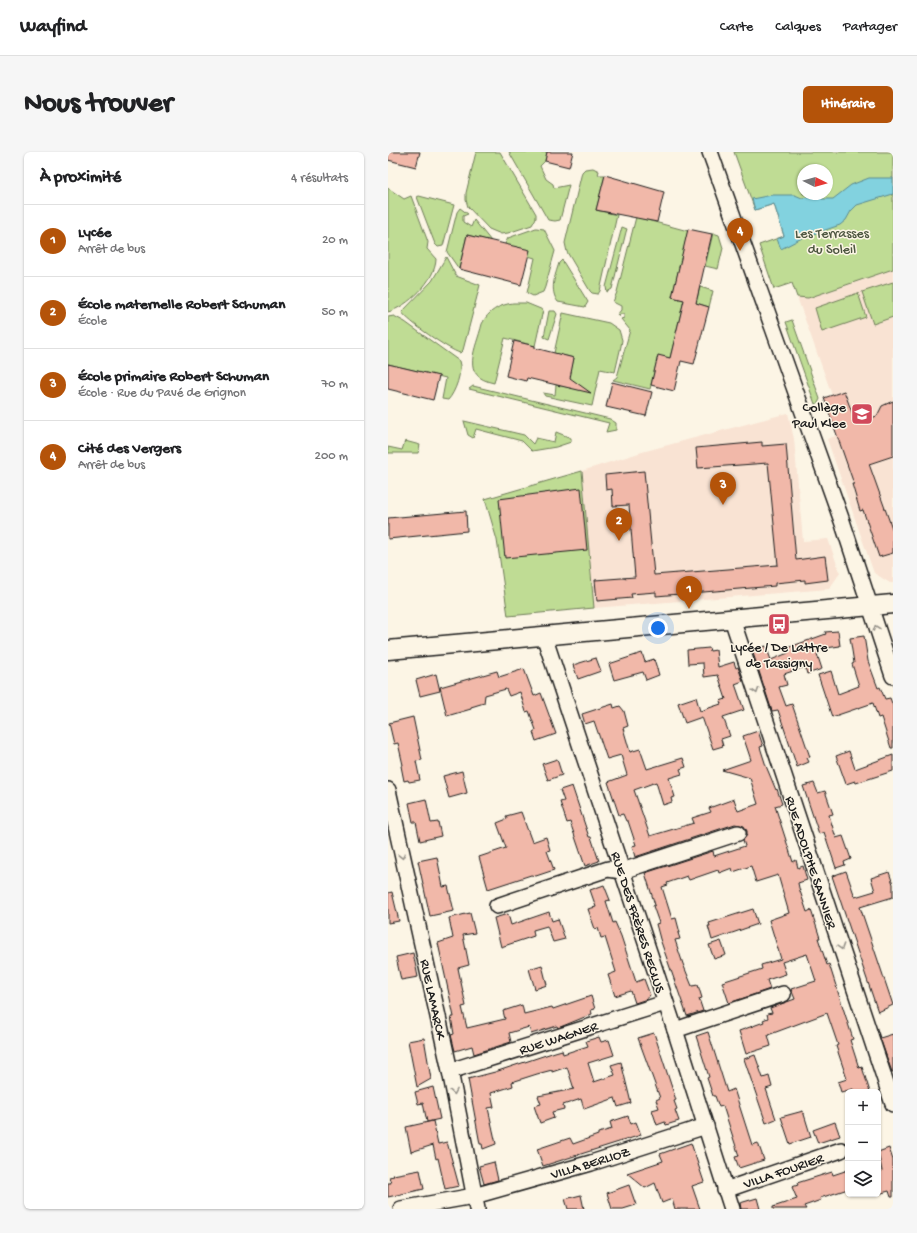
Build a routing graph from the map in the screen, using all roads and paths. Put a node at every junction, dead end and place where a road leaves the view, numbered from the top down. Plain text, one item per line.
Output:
1 (710, 152) edge
2 (893, 604) edge
3 (869, 606) junction
4 (732, 619) junction
5 (544, 636) junction
6 (388, 650) edge
7 (893, 676) edge
8 (388, 790) edge
9 (738, 833) dead end
10 (622, 871) junction
11 (497, 906) dead end
12 (783, 994) dead end
13 (666, 1002) junction
14 (675, 1030) junction
15 (450, 1071) junction
16 (893, 1104) edge
17 (706, 1126) junction
18 (842, 1150) dead end
19 (725, 1190) junction
20 (476, 1202) edge
21 (401, 1209) edge
22 (732, 1209) edge

1 - 3 street
2 - 3 street
3 - 4 street
7 -> 3 street
4 - 5 street
4 -> 16 street, RUE ADOLPHE SANNIER
5 - 6 street
5 - 10 street, RUE DES FRÈRES RECLUS
8 -> 15 street, RUE LAMARCK
9 - 10 street
10 - 11 street
10 - 13 street, RUE DES FRÈRES RECLUS
12 - 14 street
13 - 14 street, RUE DES FRÈRES RECLUS
13 - 15 street, RUE WAGNER
14 - 17 street, RUE DES FRÈRES RECLUS
15 -> 20 street, RUE LAMARCK
17 - 19 street, RUE DES FRÈRES RECLUS
17 - 20 street, VILLA BERLIOZ
18 - 19 street, VILLA FOURIER
19 - 22 street, RUE DES FRÈRES RECLUS
20 - 21 street, VILLA BERLIOZ

